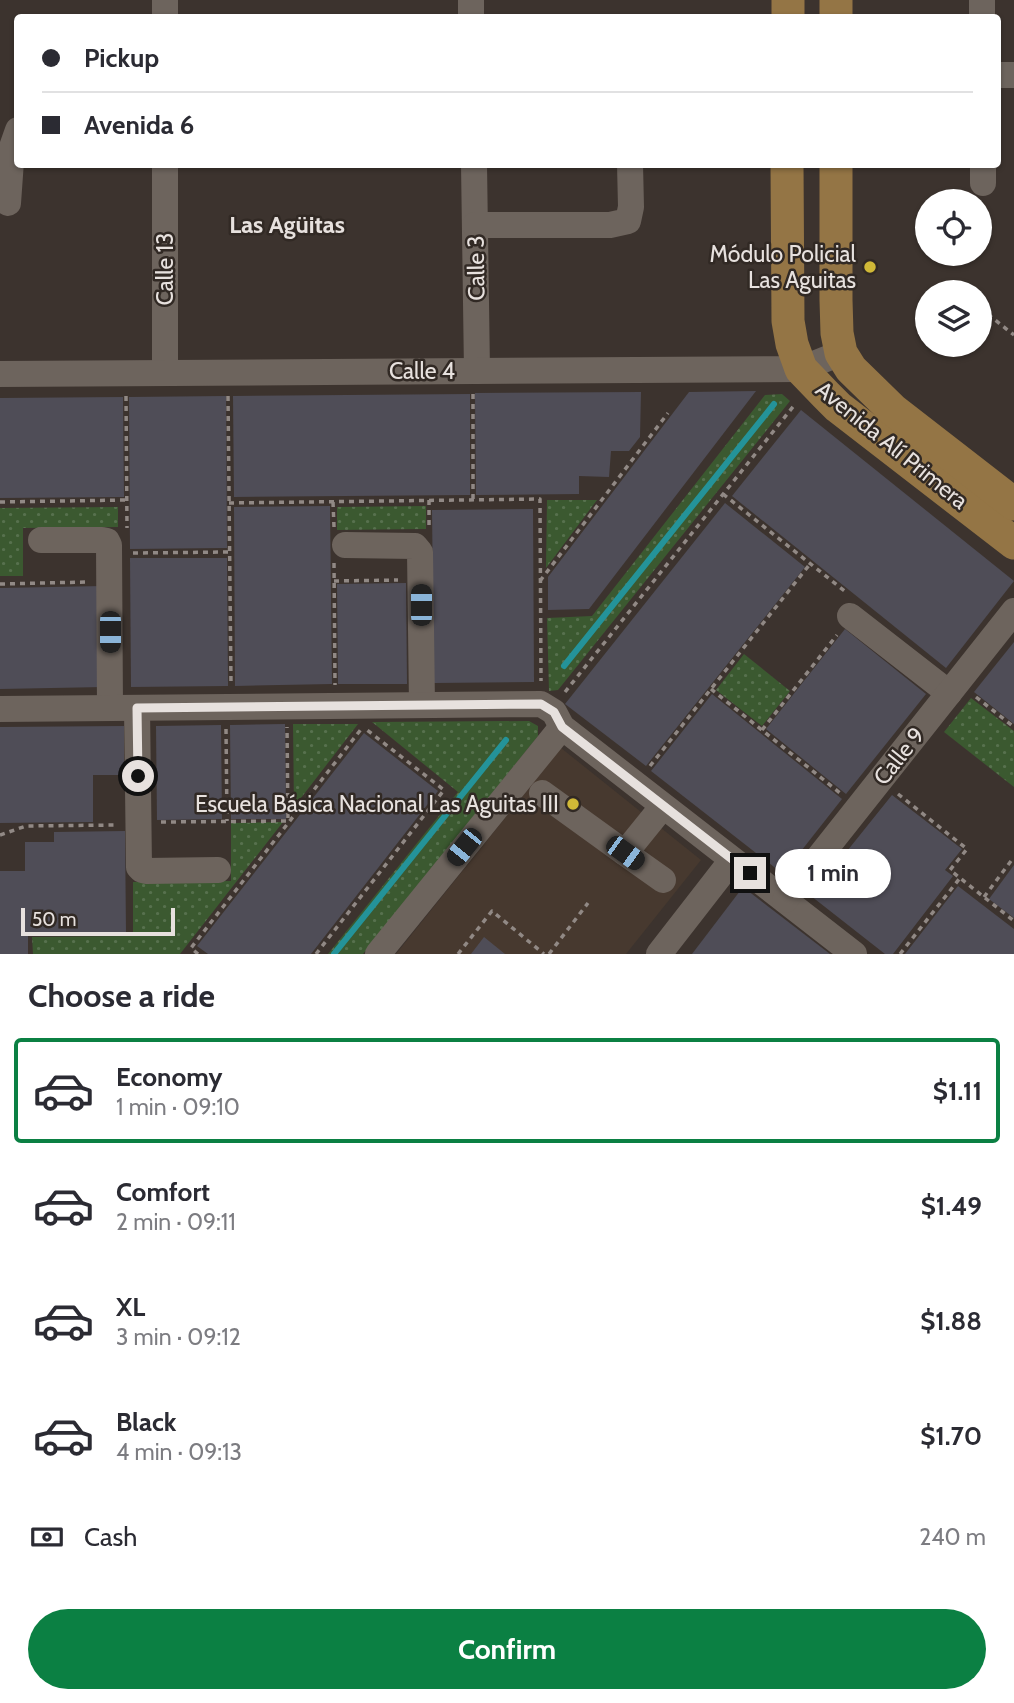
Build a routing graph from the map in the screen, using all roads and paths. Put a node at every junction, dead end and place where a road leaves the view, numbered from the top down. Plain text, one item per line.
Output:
1 (14, 141) edge
2 (165, 168) edge
3 (474, 168) edge
4 (630, 168) edge
5 (787, 168) edge
6 (836, 168) edge
7 (8, 203) dead end
8 (475, 225) junction
9 (992, 318) edge
10 (1014, 335) edge
11 (841, 353) junction
12 (475, 371) junction
13 (228, 372) junction
14 (165, 373) junction
15 (0, 374) edge
16 (807, 375) junction
17 (668, 413) dead end
18 (723, 494) junction
19 (127, 500) dead end
20 (473, 500) junction
21 (0, 502) edge
22 (333, 502) junction
23 (229, 503) junction
24 (1014, 505) edge
25 (41, 540) dead end
26 (337, 542) junction
27 (1014, 543) edge
28 (230, 552) junction
29 (127, 553) dead end
30 (811, 564) junction
31 (421, 580) junction
32 (110, 581) junction
33 (334, 581) junction
34 (540, 581) junction
35 (0, 584) edge
36 (851, 610) junction
37 (1014, 611) edge
38 (953, 688) junction
39 (711, 689) junction
40 (422, 705) junction
41 (287, 706) junction
42 (335, 706) junction
43 (228, 707) junction
44 (110, 708) junction
45 (137, 708) junction
46 (0, 709) edge
47 (551, 714) junction
48 (1014, 727) edge
49 (762, 730) junction
50 (880, 780) junction
51 (635, 784) junction
52 (542, 793) dead end
53 (663, 806) junction
54 (858, 807) junction
55 (227, 821) junction
56 (138, 823) junction
57 (0, 835) edge
58 (625, 853) junction
59 (1014, 857) edge
60 (732, 860) junction
61 (218, 870) dead end
62 (960, 878) junction
63 (663, 880) dead end
64 (984, 897) junction
65 (785, 901) junction
66 (588, 903) dead end
67 (1014, 921) edge
68 (198, 954) edge
69 (316, 954) edge
70 (378, 954) edge
71 (457, 954) edge
72 (547, 954) edge
73 (659, 954) edge
74 (854, 954) edge
75 (900, 954) edge

1 - 7 street
2 - 14 street, Calle 13
3 - 8 street, Calle 3
4 - 8 street
5 - 16 main road, Avenida Alí Primera
6 - 11 main road, Avenida Alí Primera
8 - 12 street, Calle 3
9 - 10 path
11 - 16 street, Calle 4
11 - 24 main road, Avenida Alí Primera
12 - 13 street, Calle 4
12 - 16 street, Calle 4
12 - 20 path
13 - 14 street, Calle 4
13 - 23 path
14 - 15 street, Calle 4
16 - 18 path
16 - 27 main road, Avenida Alí Primera
17 - 34 path
18 - 30 path
18 - 47 path
19 - 21 path
20 - 22 path
20 - 34 path
22 - 23 path
22 - 26 path
23 - 28 path
25 - 32 street
26 - 31 street
26 - 33 path
28 - 29 path
28 - 43 path
30 - 36 path
30 - 39 path
31 - 33 path
31 - 40 street
32 - 35 path
32 - 44 street
33 - 42 path
34 - 47 path
36 - 38 street
36 - 49 path
37 - 38 street, Calle 9
38 - 48 path
38 - 50 street, Calle 9
39 - 49 path
39 - 51 path
40 - 42 street
40 - 47 street
41 - 42 street
41 - 43 street
41 - 55 path
43 - 45 street
43 - 55 path
44 - 45 street
44 - 46 street
45 - 56 street
47 - 51 street
47 - 70 street
49 - 54 path
50 - 54 street, Calle 9
50 - 62 path
51 - 53 street
52 - 58 street
53 - 58 street
53 - 60 street
54 - 65 street, Calle 9
55 - 56 path
56 - 57 path
56 - 61 street
58 - 63 street
59 - 64 path
60 - 65 street
60 - 73 street
62 - 64 path
62 - 75 path
64 - 67 path
65 - 74 street
66 - 72 path
68 - 69 path
71 - 72 path

